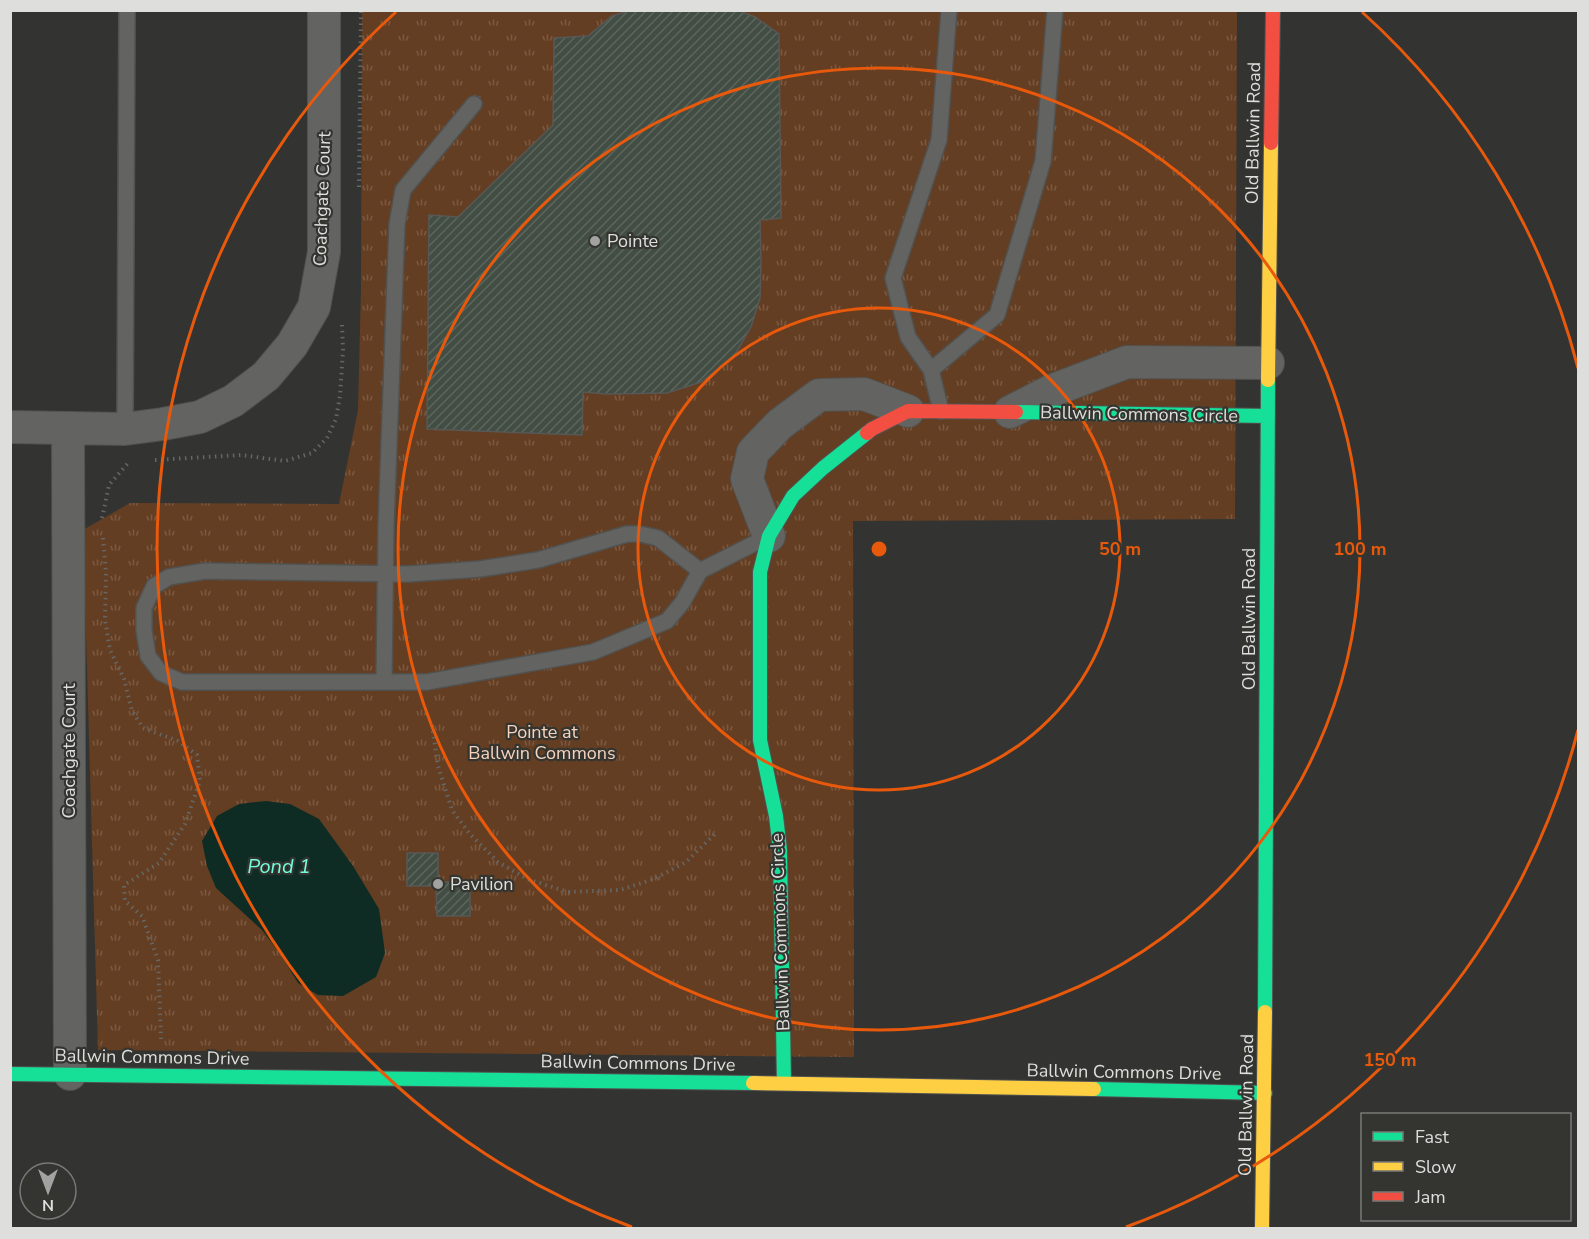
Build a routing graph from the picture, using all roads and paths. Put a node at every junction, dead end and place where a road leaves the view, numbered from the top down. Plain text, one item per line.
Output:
1 (127, 10) edge
2 (324, 10) edge
3 (361, 10) edge
4 (949, 10) edge
5 (1055, 10) edge
6 (1273, 10) edge
7 (474, 104) dead end
8 (359, 192) dead end
9 (343, 319) dead end
10 (1268, 363) junction
11 (931, 370) junction
12 (908, 411) junction
13 (941, 411) junction
14 (1010, 412) junction
15 (1268, 416) junction
16 (10, 428) edge
17 (68, 428) junction
18 (125, 429) junction
19 (139, 461) dead end
20 (150, 461) dead end
21 (102, 519) dead end
22 (103, 530) dead end
23 (769, 536) junction
24 (700, 571) junction
25 (384, 574) junction
26 (384, 682) junction
27 (432, 724) dead end
28 (717, 832) dead end
29 (161, 1039) dead end
30 (10, 1074) edge
31 (70, 1074) junction
32 (784, 1083) junction
33 (1265, 1093) junction
34 (1262, 1228) edge

1 - 18 lane
2 - 18 street, Coachgate Court
3 - 8 path
4 - 11 lane
5 - 11 lane
6 - 10 street, Old Ballwin Road
7 - 25 lane
9 - 20 path
10 - 14 street, Ballwin Commons Circle
10 - 15 street, Old Ballwin Road
11 - 13 lane
12 - 13 street, Ballwin Commons Circle
12 - 23 street, Ballwin Commons Circle
12 - 23 street
13 - 14 street, Ballwin Commons Circle
14 - 15 street, Ballwin Commons Circle
15 - 33 street, Old Ballwin Road
16 - 17 street, Coachgate Court
17 - 18 street, Coachgate Court
17 - 31 street, Coachgate Court
19 - 21 path
22 - 29 path
23 - 24 lane
23 - 32 street, Ballwin Commons Circle
24 - 25 lane
24 - 26 lane
25 - 26 lane
25 - 26 lane
27 - 28 path
30 - 31 street, Ballwin Commons Drive
31 - 32 street, Ballwin Commons Drive
32 - 33 street, Ballwin Commons Drive
33 - 34 street, Old Ballwin Road

